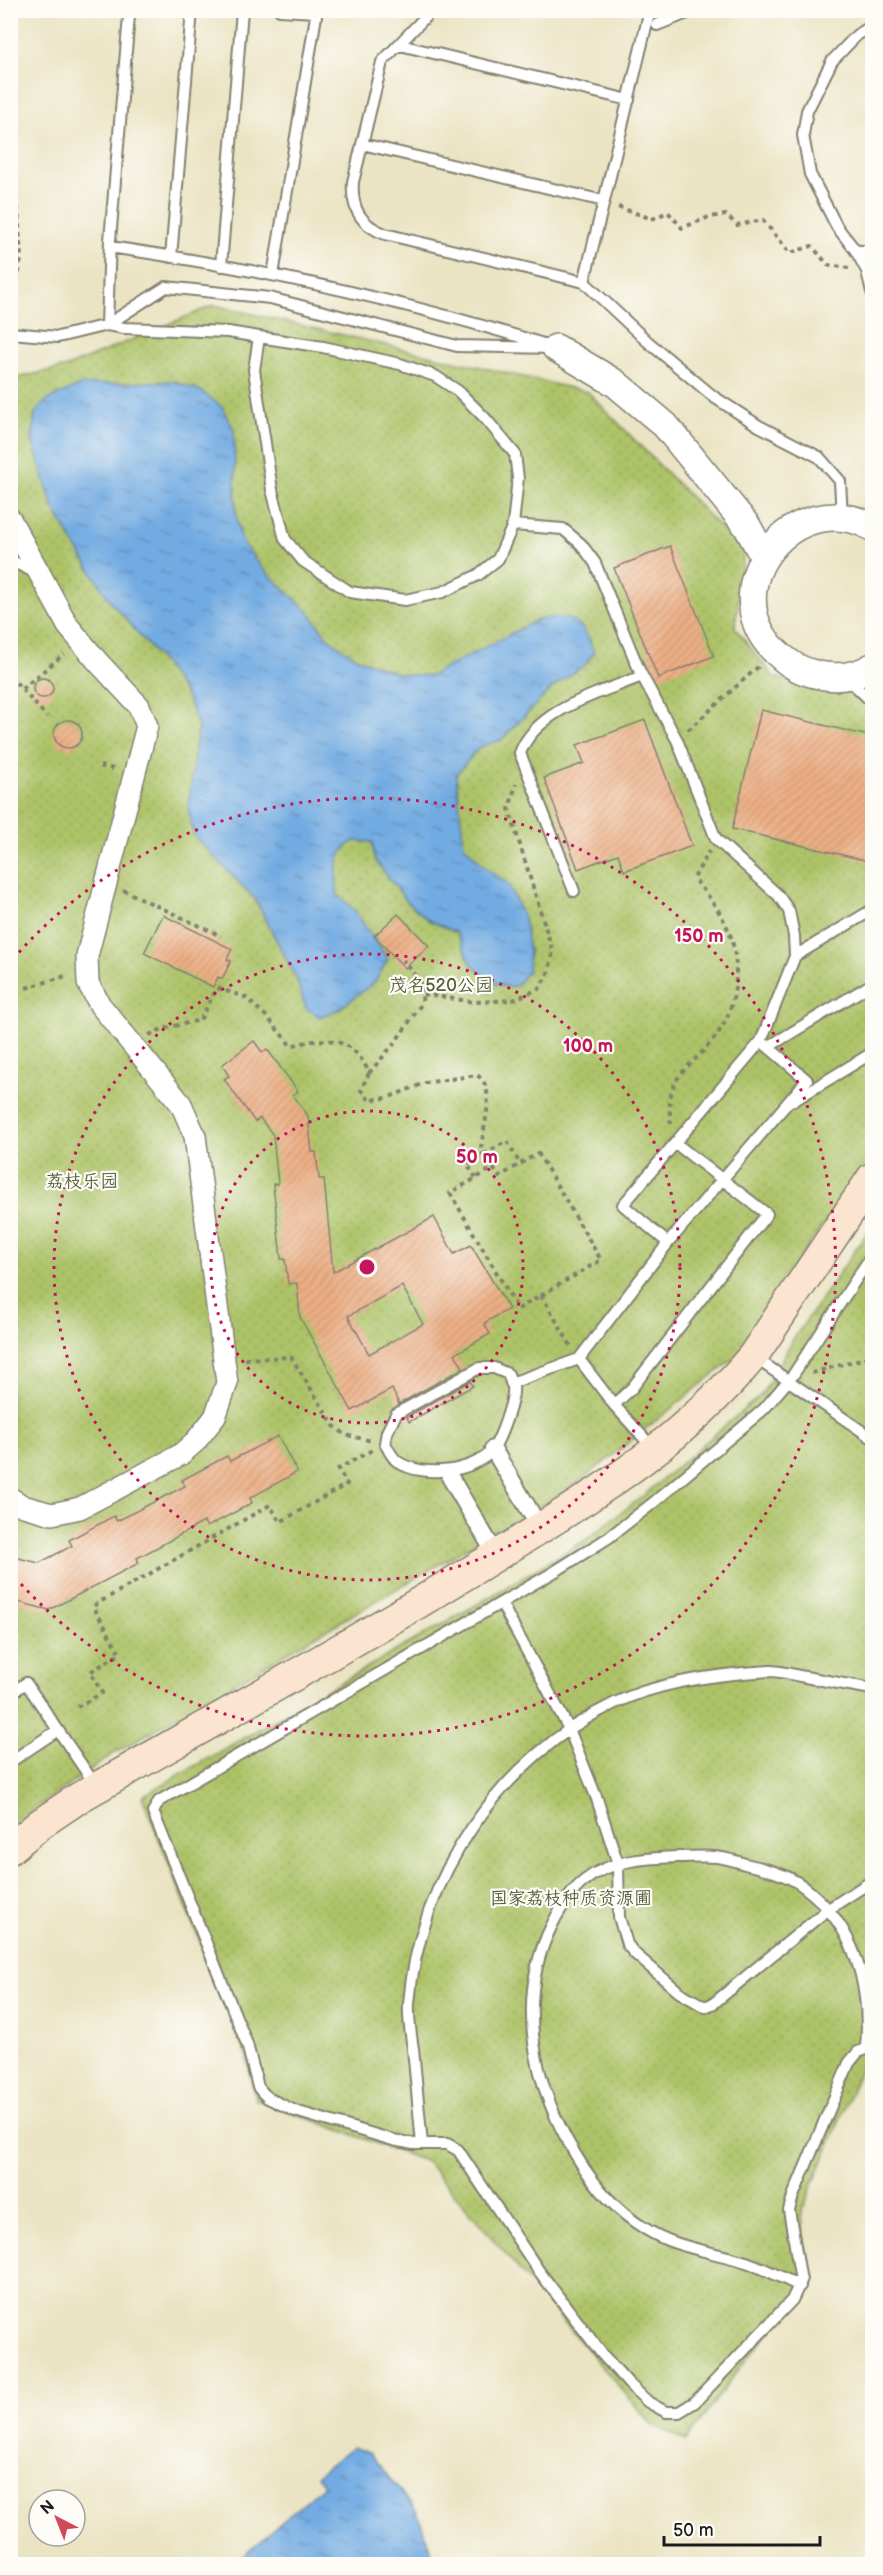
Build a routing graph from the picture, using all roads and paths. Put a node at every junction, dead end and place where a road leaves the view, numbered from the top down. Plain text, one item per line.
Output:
1 (16, 10) edge
2 (128, 10) edge
3 (192, 10) edge
4 (242, 10) edge
5 (280, 10) edge
6 (432, 10) edge
7 (651, 10) edge
8 (695, 10) edge
9 (317, 11) edge
10 (657, 25) dead end
11 (873, 26) edge
12 (10, 34) edge
13 (400, 45) junction
14 (628, 100) junction
15 (362, 144) junction
16 (10, 171) edge
17 (10, 196) edge
18 (604, 201) junction
19 (18, 210) junction
20 (110, 247) junction
21 (856, 251) junction
22 (873, 251) edge
23 (171, 257) junction
24 (828, 265) dead end
25 (221, 266) junction
26 (273, 275) junction
27 (584, 282) junction
28 (873, 292) edge
29 (10, 319) edge
30 (107, 325) junction
31 (10, 333) edge
32 (259, 337) junction
33 (556, 348) junction
34 (842, 517) junction
35 (10, 519) edge
36 (513, 525) junction
37 (873, 527) edge
38 (764, 557) junction
39 (10, 560) edge
40 (39, 574) junction
41 (775, 651) junction
42 (47, 667) dead end
43 (873, 667) edge
44 (10, 676) edge
45 (642, 676) junction
46 (845, 676) junction
47 (22, 689) junction
48 (873, 702) edge
49 (47, 717) dead end
50 (677, 740) junction
51 (523, 762) junction
52 (716, 839) junction
53 (106, 882) junction
54 (574, 891) dead end
55 (873, 910) edge
56 (221, 936) dead end
57 (795, 957) junction
58 (403, 960) dead end
59 (87, 970) junction
60 (873, 984) edge
61 (26, 987) dead end
62 (423, 994) junction
63 (132, 1044) junction
64 (765, 1044) junction
65 (873, 1053) edge
66 (369, 1073) junction
67 (784, 1106) junction
68 (674, 1144) junction
69 (483, 1155) junction
70 (520, 1164) junction
71 (476, 1178) junction
72 (873, 1178) edge
73 (722, 1179) junction
74 (668, 1243) junction
75 (873, 1255) edge
76 (541, 1295) junction
77 (753, 1356) junction
78 (873, 1356) edge
79 (579, 1359) junction
80 (223, 1360) junction
81 (789, 1380) junction
82 (511, 1383) junction
83 (614, 1405) junction
84 (873, 1438) edge
85 (385, 1443) junction
86 (493, 1449) junction
87 (655, 1451) junction
88 (450, 1477) dead end
89 (10, 1498) edge
90 (540, 1528) junction
91 (496, 1555) junction
92 (501, 1603) junction
93 (873, 1689) edge
94 (10, 1694) edge
95 (77, 1707) dead end
96 (569, 1729) junction
97 (58, 1730) junction
98 (10, 1761) edge
99 (97, 1788) junction
100 (10, 1849) edge
101 (618, 1864) junction
102 (873, 1881) edge
103 (828, 1910) junction
104 (869, 2048) edge
105 (422, 2144) junction
106 (800, 2286) junction

1 - 12 path
2 - 20 lane
3 - 23 lane
4 - 25 lane
5 - 9 lane
6 - 13 lane
7 - 14 lane
8 - 10 lane
9 - 26 lane
11 - 21 lane
13 - 14 lane
13 - 15 lane
14 - 18 lane
15 - 18 lane
15 - 27 lane
16 - 19 path
17 - 19 path
18 - 24 path
18 - 27 lane
19 - 29 path
20 - 23 lane
20 - 30 lane
21 - 22 lane
21 - 28 lane
23 - 25 lane
25 - 26 lane
26 - 33 lane
27 - 34 lane
30 - 31 lane
30 - 32 lane
30 - 33 lane
32 - 36 lane
32 - 36 lane
33 - 38 street
34 - 37 street
34 - 38 street
35 - 40 street
36 - 45 lane
38 - 41 street
39 - 40 lane
40 - 53 street
41 - 46 street
41 - 50 path
42 - 47 path
43 - 46 street
44 - 47 path
45 - 50 lane
45 - 51 lane
46 - 48 lane
47 - 49 path
50 - 52 lane
51 - 54 lane
51 - 62 path
52 - 57 lane
52 - 68 path
53 - 56 path
53 - 59 street
55 - 57 lane
57 - 64 lane
58 - 62 path
59 - 61 path
59 - 63 street
60 - 64 lane
62 - 66 path
63 - 66 path
63 - 80 street
64 - 67 lane
64 - 68 lane
65 - 67 lane
66 - 69 path
67 - 73 lane
68 - 73 lane
68 - 74 lane
69 - 70 path
69 - 71 path
70 - 71 path
70 - 76 path
71 - 76 path
72 - 77 main road
73 - 74 lane
73 - 83 lane
74 - 79 lane
75 - 81 lane
76 - 79 path
77 - 81 lane
77 - 87 main road
78 - 81 path
79 - 82 lane
79 - 83 lane
80 - 85 path
80 - 89 street
81 - 84 lane
81 - 92 lane
82 - 85 lane
82 - 86 lane
83 - 87 lane
85 - 86 lane
85 - 95 path
86 - 90 street
87 - 90 main road
88 - 91 street
90 - 91 main road
91 - 99 main road
92 - 96 lane
92 - 105 lane
93 - 96 lane
94 - 97 lane
96 - 101 lane
96 - 105 lane
97 - 98 lane
97 - 99 lane
99 - 100 main road
101 - 103 lane
101 - 103 lane
101 - 106 lane
102 - 103 lane
103 - 104 lane
104 - 106 lane
105 - 106 lane

